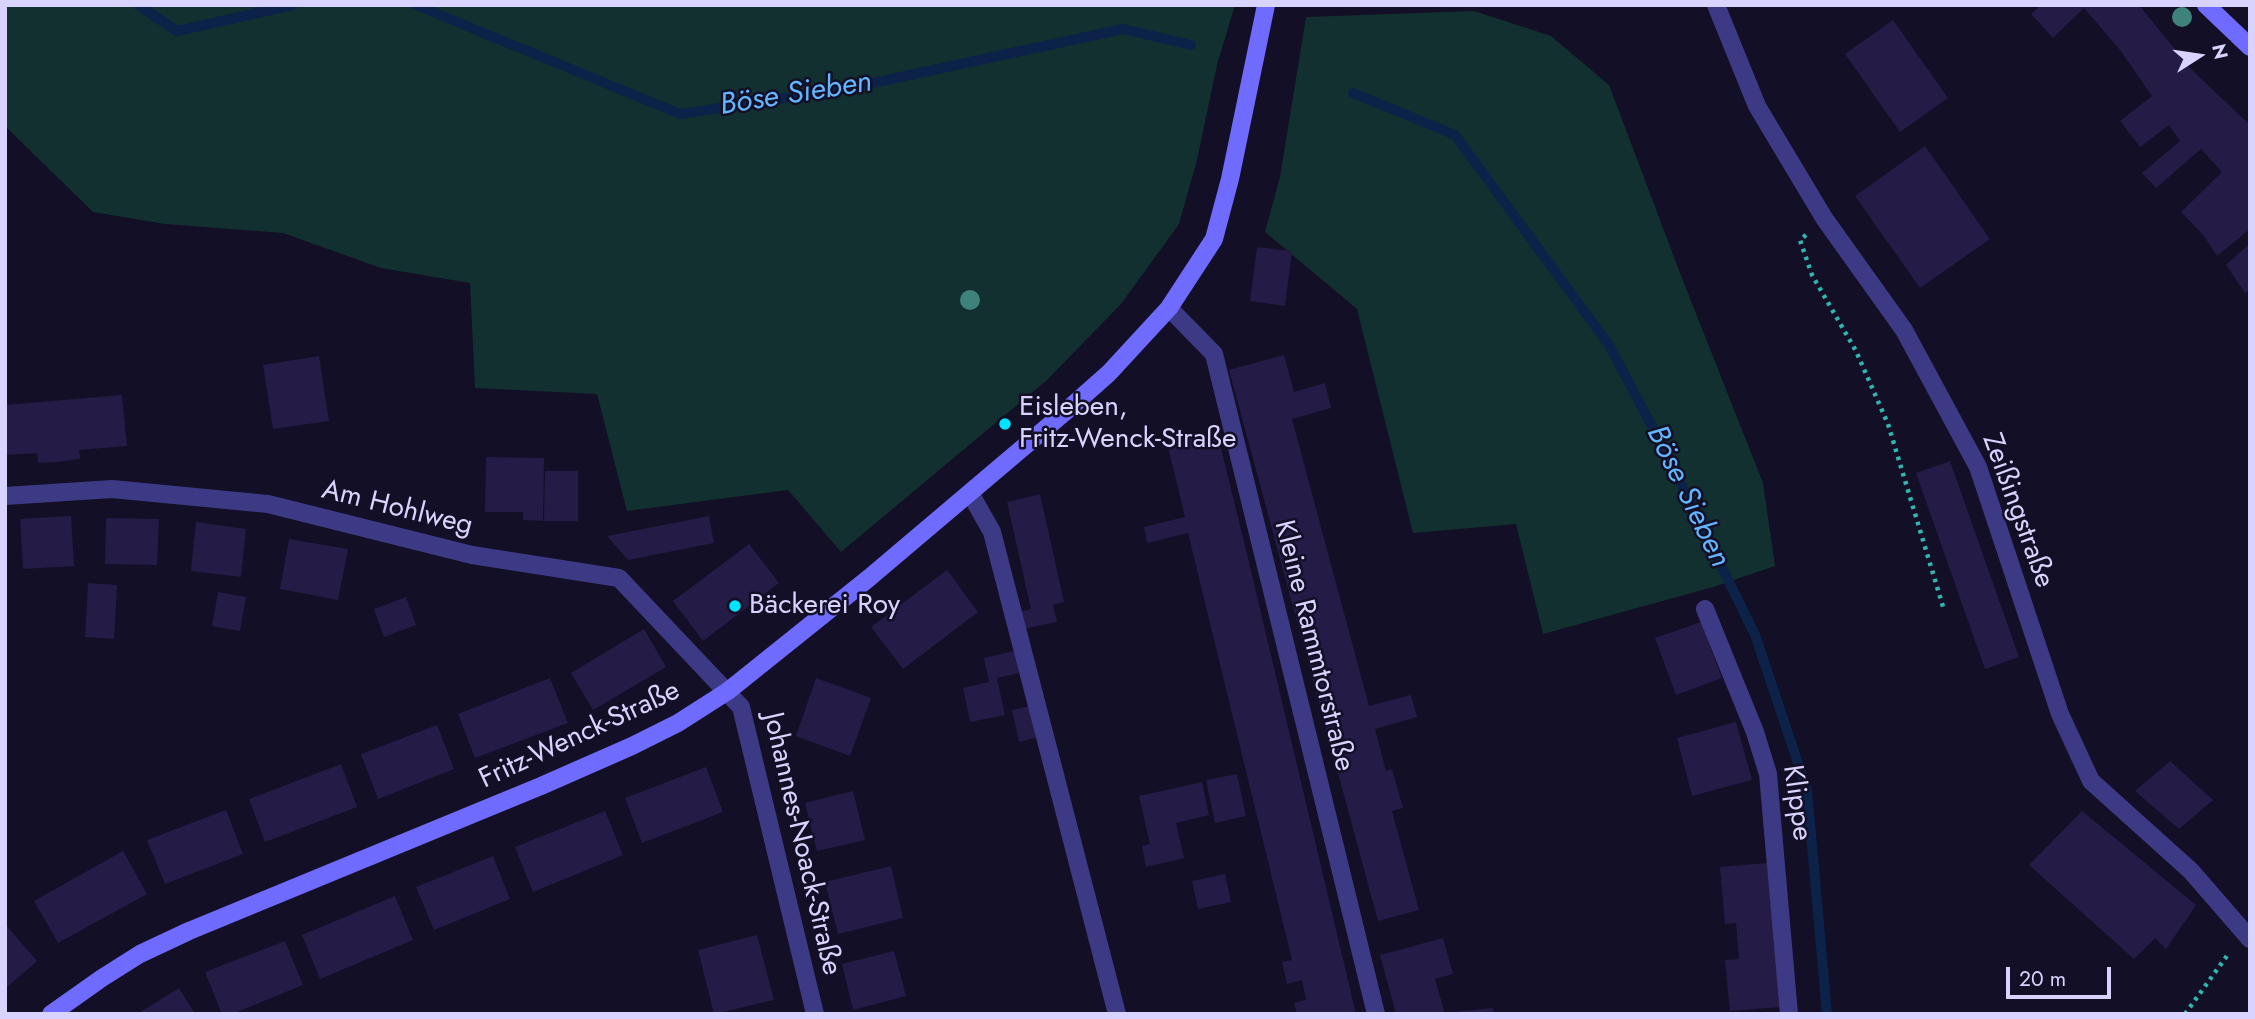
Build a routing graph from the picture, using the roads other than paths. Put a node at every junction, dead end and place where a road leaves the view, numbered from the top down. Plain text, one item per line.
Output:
1 (1266, 5) edge
2 (1716, 5) edge
3 (2206, 5) edge
4 (2250, 47) edge
5 (1169, 308) junction
6 (970, 493) junction
7 (5, 496) edge
8 (1705, 609) dead end
9 (729, 691) junction
10 (2248, 932) edge
11 (51, 1014) edge
12 (815, 1014) edge
13 (1117, 1014) edge
14 (1376, 1014) edge
15 (1789, 1014) edge

1 - 5 main road, Fritz-Wenck-Straße
2 - 10 street, Zeißingstraße
3 - 4 main road
5 - 6 main road, Fritz-Wenck-Straße
5 - 14 street, Kleine Rammtorstraße
6 - 9 main road, Fritz-Wenck-Straße
6 - 13 street
7 - 9 street, Am Hohlweg
8 - 15 street, Klippe
9 - 11 main road, Fritz-Wenck-Straße
9 - 12 street, Johannes-Noack-Straße

